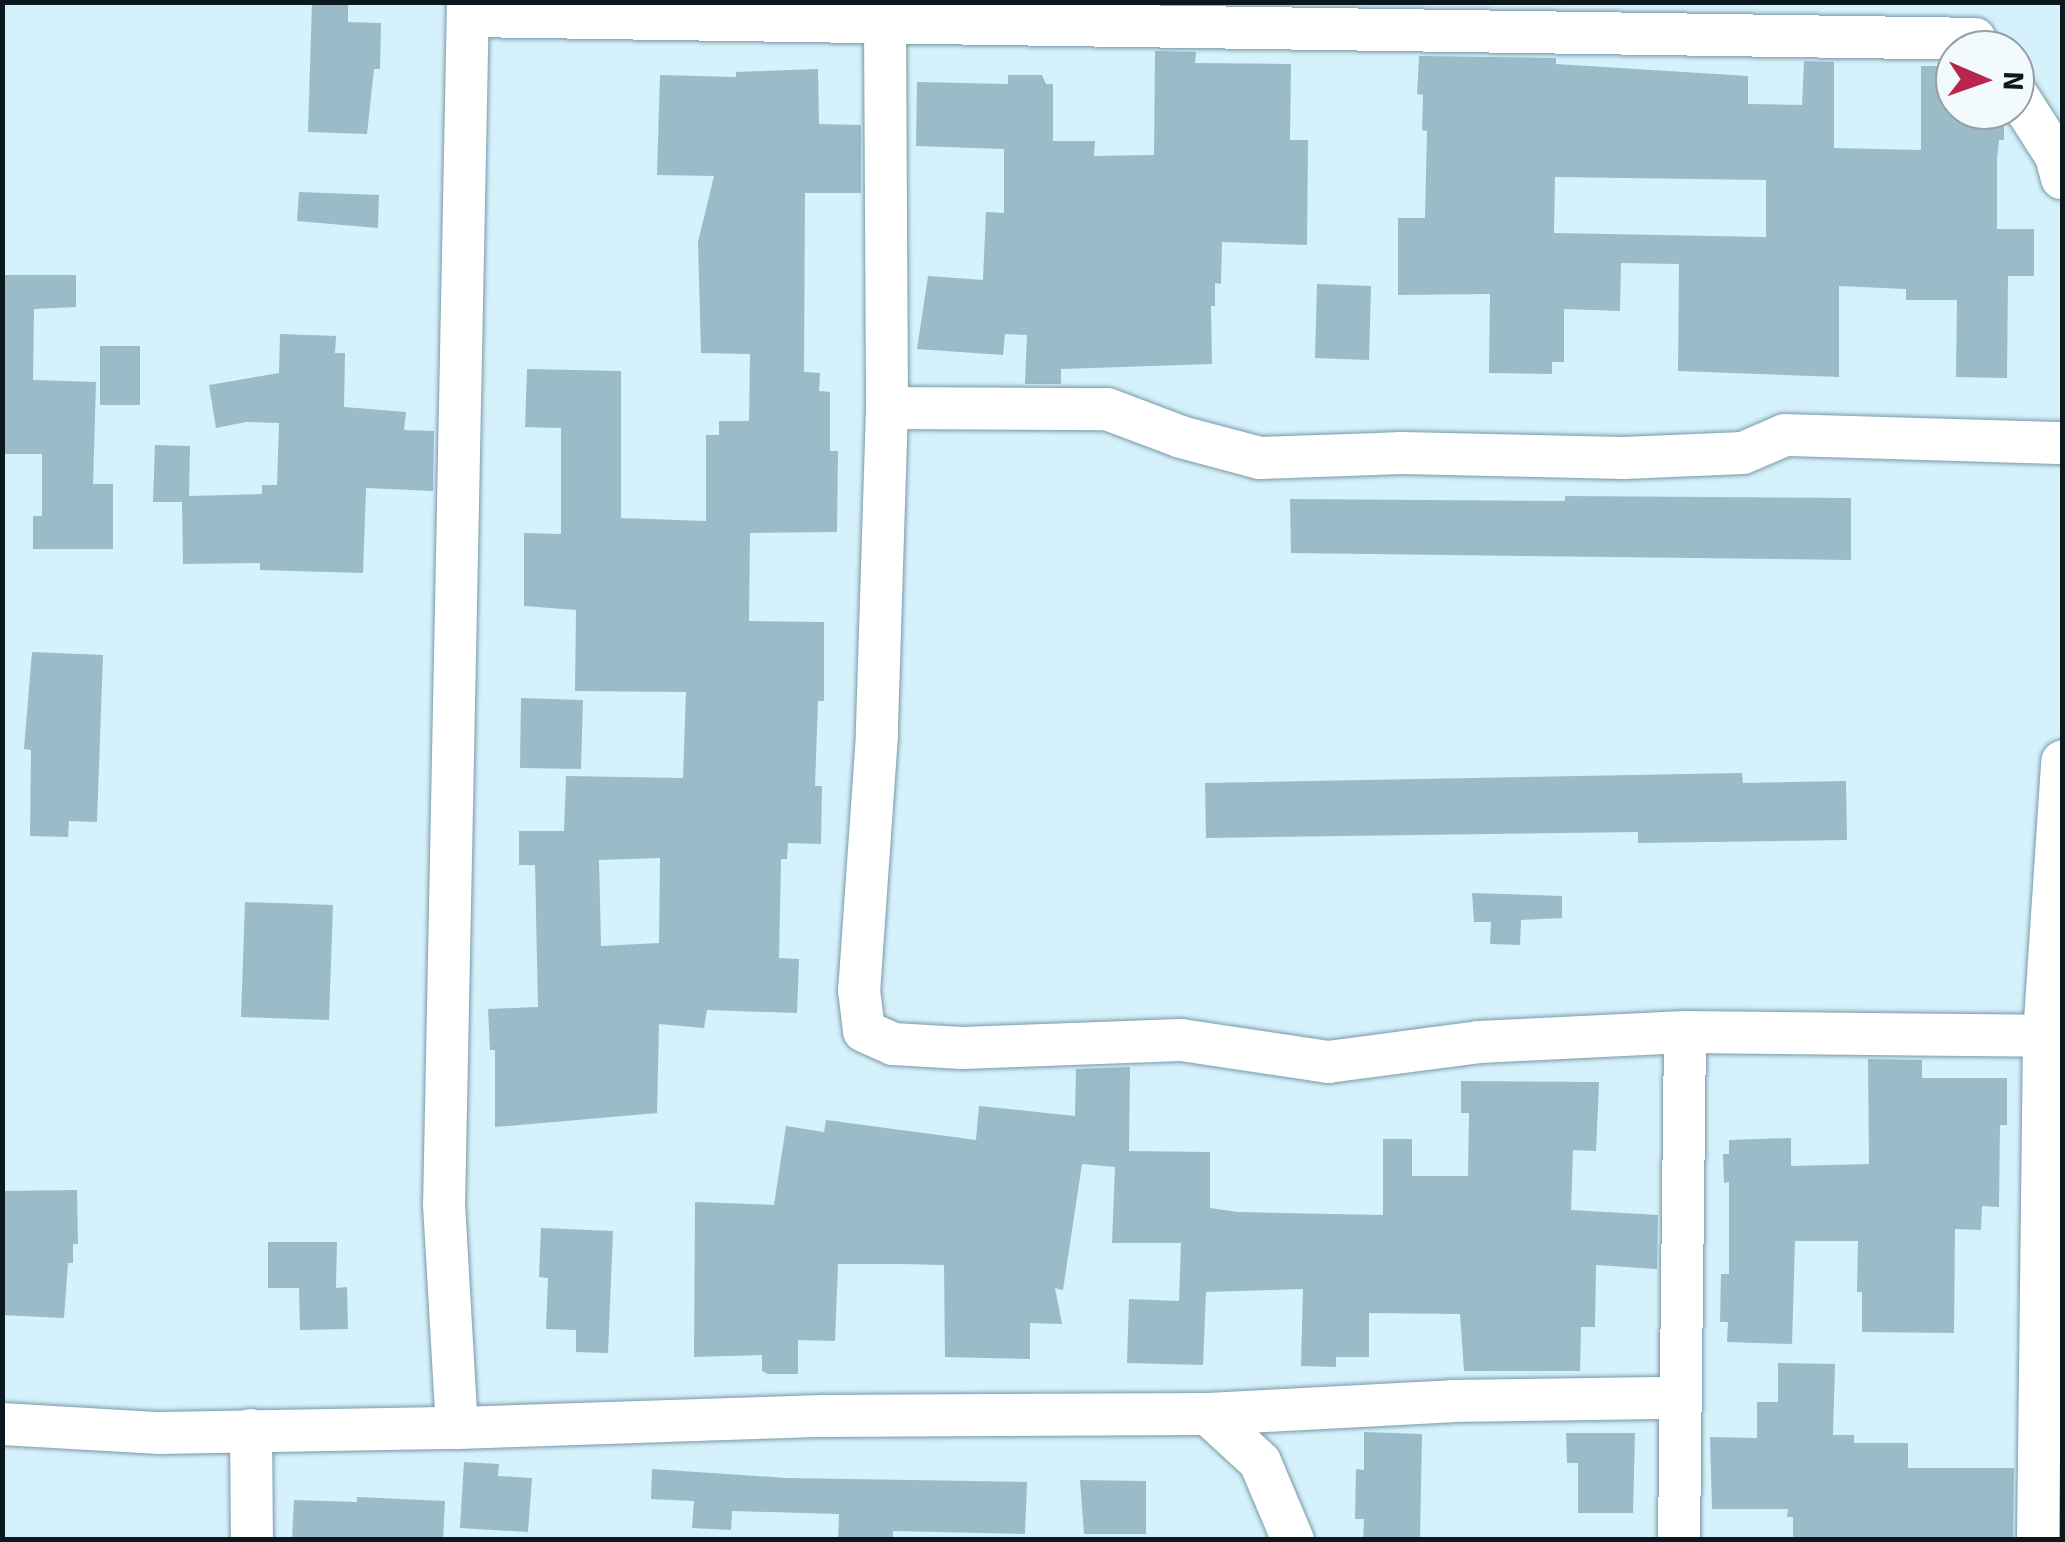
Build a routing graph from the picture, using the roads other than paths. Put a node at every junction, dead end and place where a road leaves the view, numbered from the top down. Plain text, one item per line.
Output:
1 (1934, 2) edge
2 (468, 10) edge
3 (1119, 14) edge
4 (1518, 17) edge
5 (885, 22) junction
6 (1959, 30) edge
7 (1935, 41) edge
8 (2035, 123) edge
9 (2062, 178) edge
10 (887, 408) junction
11 (2062, 443) edge
12 (2062, 762) edge
13 (2062, 828) edge
14 (1685, 1032) junction
15 (2044, 1036) junction
16 (1678, 1398) junction
17 (1208, 1414) junction
18 (2, 1424) edge
19 (457, 1428) junction
20 (251, 1430) junction
21 (252, 1540) edge
22 (1293, 1540) edge
23 (1680, 1540) edge
24 (2038, 1540) edge

1 - 6 street
2 - 5 street
2 - 19 street
3 - 4 street
3 - 5 street
4 - 7 street
5 - 10 street
8 - 9 street
10 - 11 street
10 - 14 street
12 - 13 street
13 - 15 street
14 - 15 street
14 - 16 street
15 - 24 street
16 - 17 street
16 - 23 street
17 - 19 street
17 - 22 street
18 - 20 street
19 - 20 street
20 - 21 street

